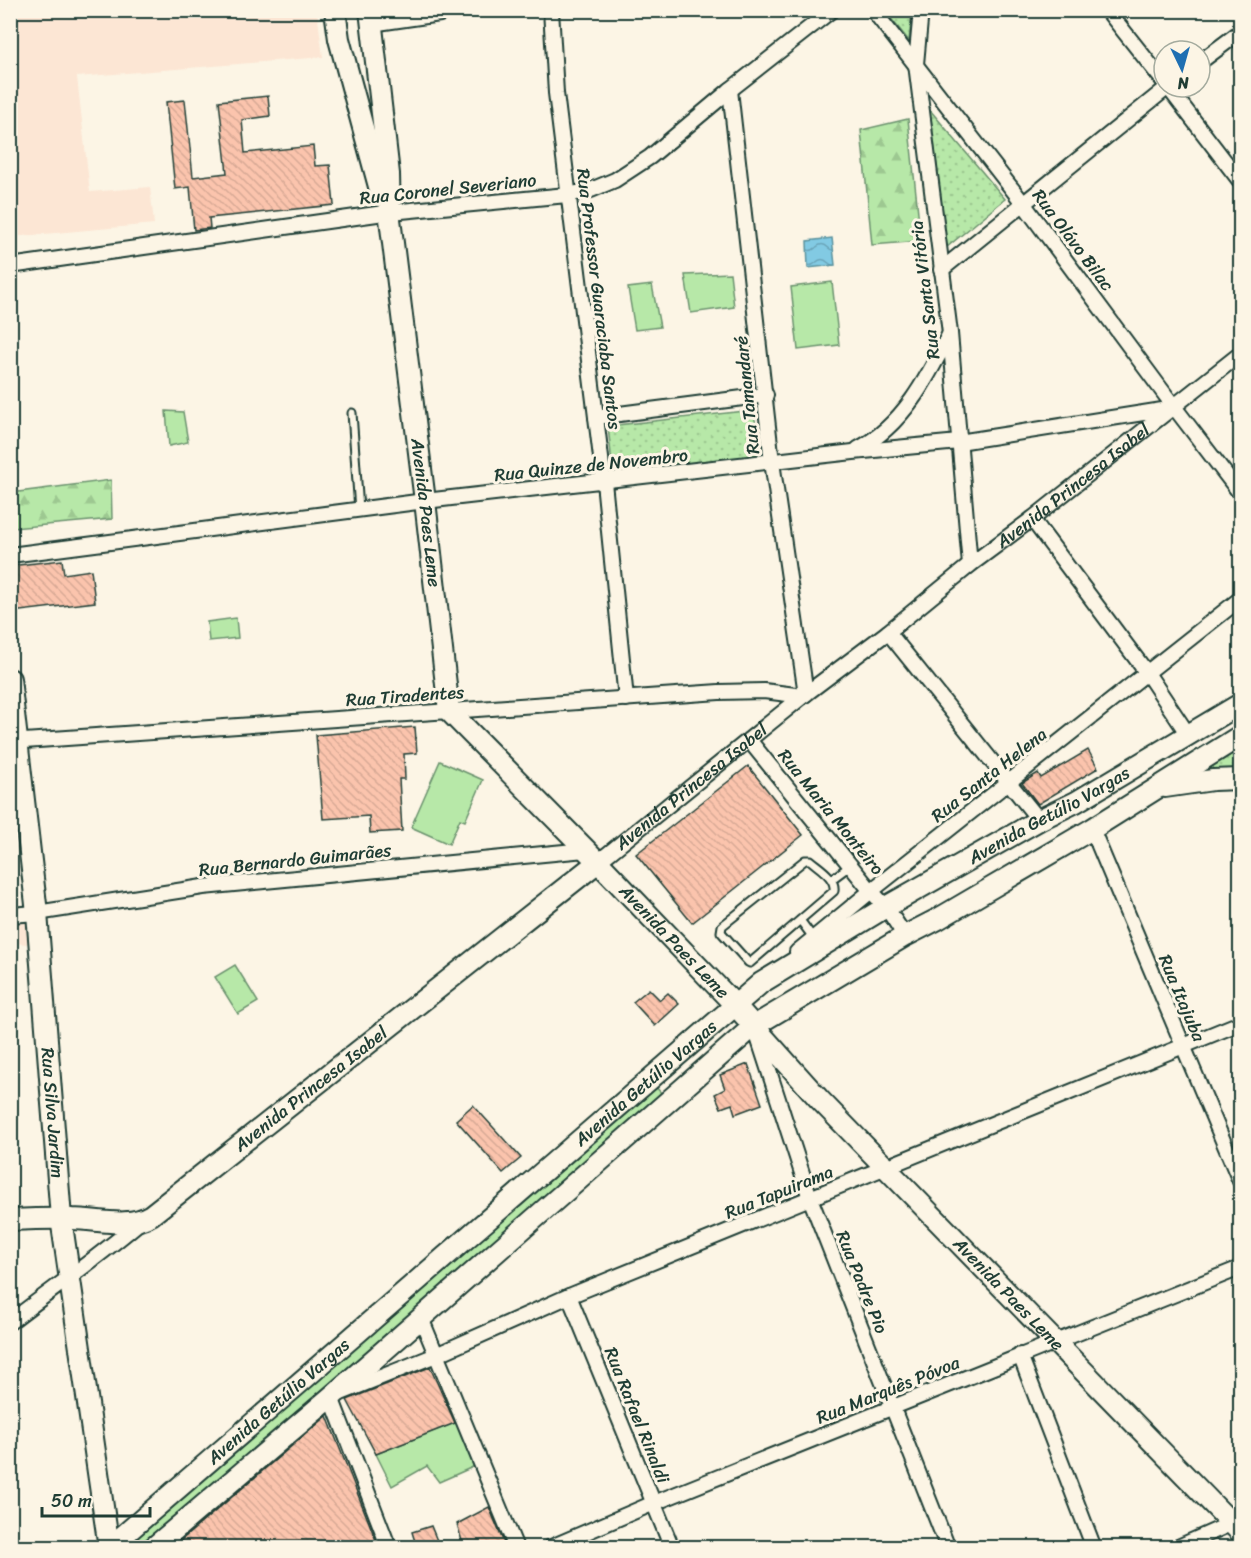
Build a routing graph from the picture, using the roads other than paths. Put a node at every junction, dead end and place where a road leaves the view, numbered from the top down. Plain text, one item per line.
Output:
1 (335, 10) edge
2 (445, 10) edge
3 (551, 10) edge
4 (832, 10) edge
5 (873, 10) edge
6 (921, 10) edge
7 (1107, 10) edge
8 (370, 17) edge
9 (1240, 32) edge
10 (1212, 53) edge
11 (916, 64) junction
12 (1152, 67) edge
13 (730, 90) junction
14 (1153, 99) edge
15 (1177, 99) edge
16 (1240, 182) edge
17 (567, 195) junction
18 (1023, 203) junction
19 (389, 215) junction
20 (10, 266) edge
21 (941, 270) junction
22 (950, 333) junction
23 (1240, 354) edge
24 (766, 395) junction
25 (1174, 408) junction
26 (352, 412) dead end
27 (596, 417) junction
28 (959, 442) junction
29 (853, 452) junction
30 (772, 462) junction
31 (604, 482) junction
32 (1240, 493) edge
33 (425, 501) junction
34 (358, 510) junction
35 (1032, 519) junction
36 (10, 555) edge
37 (970, 565) junction
38 (1240, 599) edge
39 (888, 632) junction
40 (1147, 673) junction
41 (10, 679) edge
42 (804, 695) junction
43 (626, 699) junction
44 (1240, 704) edge
45 (449, 711) junction
46 (1189, 736) junction
47 (1240, 736) edge
48 (749, 740) junction
49 (15, 742) edge
50 (1140, 765) junction
51 (1240, 779) edge
52 (1008, 783) junction
53 (1157, 788) junction
54 (1130, 804) junction
55 (1039, 820) junction
56 (1092, 829) junction
57 (591, 856) junction
58 (851, 865) junction
59 (832, 879) junction
60 (871, 891) junction
61 (886, 907) junction
62 (37, 913) junction
63 (10, 915) edge
64 (800, 920) junction
65 (905, 936) junction
66 (814, 939) junction
67 (761, 983) junction
68 (734, 1004) junction
69 (1240, 1023) edge
70 (754, 1026) junction
71 (1182, 1046) junction
72 (553, 1164) junction
73 (887, 1168) junction
74 (1240, 1181) edge
75 (570, 1187) junction
76 (810, 1198) junction
77 (61, 1218) junction
78 (144, 1219) junction
79 (10, 1220) edge
80 (478, 1228) junction
81 (497, 1253) junction
82 (1240, 1268) edge
83 (70, 1275) junction
84 (569, 1296) junction
85 (421, 1318) junction
86 (10, 1322) edge
87 (1056, 1341) junction
88 (436, 1355) junction
89 (1020, 1355) junction
90 (331, 1397) junction
91 (893, 1407) junction
92 (654, 1503) junction
93 (1238, 1525) edge
94 (112, 1545) edge
95 (1240, 1545) edge
96 (151, 1548) edge
97 (389, 1548) edge
98 (516, 1548) edge
99 (549, 1548) edge
100 (672, 1548) edge
101 (948, 1548) edge
102 (1094, 1548) edge
103 (1176, 1548) edge

1 - 19 street
2 - 8 street
3 - 17 street, Rua Professor Guaraciaba Santos
4 - 13 street, Rua Coronel Severiano
5 - 11 street, Rua Olávo Bilac
6 - 11 street, Rua Santa Vitória
7 - 12 street
8 - 19 street
9 - 10 street
11 - 18 street, Rua Olávo Bilac
11 - 21 street, Rua Santa Vitória
13 - 17 street, Rua Coronel Severiano
13 - 24 street, Rua Tamandaré
14 - 18 street
15 - 16 street
17 - 19 street, Rua Coronel Severiano
17 - 27 street, Rua Professor Guaraciaba Santos
18 - 21 street
18 - 25 street, Rua Olávo Bilac
19 - 20 street, Rua Coronel Severiano
19 - 33 street, Avenida Paes Leme
21 - 22 street, Rua Santa Vitória
22 - 28 street, Rua Santa Vitória
22 - 29 street
23 - 25 street, Avenida Princesa Isabel
24 - 27 street
24 - 30 street, Rua Tamandaré
25 - 28 street, Rua Quinze de Novembro
25 - 32 street, Rua Olávo Bilac
25 - 35 street, Avenida Princesa Isabel
26 - 34 lane
27 - 31 street, Rua Professor Guaraciaba Santos
28 - 29 street, Rua Quinze de Novembro
28 - 37 street, Rua Santa Vitória
29 - 30 street, Rua Quinze de Novembro
30 - 31 street, Rua Quinze de Novembro
30 - 42 street, Rua Tamandaré
31 - 33 street, Rua Quinze de Novembro
31 - 43 street, Rua Professor Guaraciaba Santos
33 - 34 street, Rua Quinze de Novembro
33 - 45 street, Avenida Paes Leme
34 - 36 street, Rua Quinze de Novembro
35 - 37 street, Avenida Princesa Isabel
35 - 40 street
37 - 39 street, Avenida Princesa Isabel
38 - 40 street, Rua Santa Helena
39 - 42 street, Avenida Princesa Isabel
39 - 52 street
40 - 46 street
40 - 52 street, Rua Santa Helena
41 - 49 street, Rua Silva Jardim
42 - 43 street, Rua Tiradentes
42 - 48 street, Avenida Princesa Isabel
43 - 45 street, Rua Tiradentes
44 - 46 street, Avenida Getúlio Vargas
45 - 49 street, Rua Tiradentes
45 - 57 street, Avenida Paes Leme
46 - 50 street, Avenida Getúlio Vargas
47 - 53 street, Avenida Getúlio Vargas
48 - 57 street, Avenida Princesa Isabel
48 - 58 street, Rua Maria Monteiro
49 - 62 street, Rua Silva Jardim
50 - 54 street
50 - 55 street, Avenida Getúlio Vargas
51 - 53 street
52 - 55 street
52 - 60 street, Rua Santa Helena
53 - 54 street, Avenida Getúlio Vargas
54 - 56 street, Avenida Getúlio Vargas
55 - 61 street, Avenida Getúlio Vargas
56 - 65 street, Avenida Getúlio Vargas
56 - 71 street, Rua Itajuba
57 - 62 street, Rua Bernardo Guimarães
57 - 68 street, Avenida Paes Leme
57 - 78 street, Avenida Princesa Isabel
58 - 59 lane
58 - 60 street, Rua Maria Monteiro
59 - 64 lane
59 - 64 lane
60 - 61 street, Rua Maria Monteiro
60 - 66 street, Rua Santa Helena
61 - 65 street, Rua Maria Monteiro
61 - 67 street, Avenida Getúlio Vargas
62 - 63 street, Rua Bernardo Guimarães
62 - 77 street, Rua Silva Jardim
64 - 66 lane
65 - 70 street, Avenida Getúlio Vargas
66 - 67 street, Rua Santa Helena
67 - 68 street, Avenida Getúlio Vargas
68 - 70 street, Avenida Paes Leme
68 - 72 street, Avenida Getúlio Vargas
69 - 71 street, Rua Tapuirama
70 - 73 street, Avenida Paes Leme
70 - 75 street, Avenida Getúlio Vargas
70 - 76 street, Rua Padre Pio
71 - 73 street, Rua Tapuirama
71 - 74 street, Rua Itajuba
72 - 75 street
72 - 80 street, Avenida Getúlio Vargas
73 - 76 street, Rua Tapuirama
73 - 87 street, Avenida Paes Leme
75 - 81 street, Avenida Getúlio Vargas
76 - 84 street, Rua Tapuirama
76 - 91 street, Rua Padre Pio
77 - 78 street, Avenida Princesa Isabel
77 - 79 street, Avenida Princesa Isabel
77 - 83 street, Rua Silva Jardim
78 - 83 street, Avenida Princesa Isabel
80 - 81 street
80 - 94 street, Avenida Getúlio Vargas
81 - 85 street, Avenida Getúlio Vargas
82 - 87 street, Rua Marquês Póvoa
83 - 86 street, Avenida Princesa Isabel
83 - 94 street, Rua Silva Jardim
84 - 88 street, Rua Tapuirama
84 - 92 street, Rua Rafael Rinaldi
85 - 88 street
85 - 90 street, Avenida Getúlio Vargas
87 - 89 street, Rua Marquês Póvoa
87 - 93 street, Avenida Paes Leme
88 - 90 street, Rua Tapuirama
88 - 98 street
89 - 91 street, Rua Marquês Póvoa
89 - 102 street
90 - 96 street, Avenida Getúlio Vargas
90 - 97 street
91 - 92 street, Rua Marquês Póvoa
91 - 101 street, Rua Padre Pio
92 - 99 street, Rua Marquês Póvoa
92 - 100 street, Rua Rafael Rinaldi
93 - 95 street
93 - 103 street
94 - 96 street

